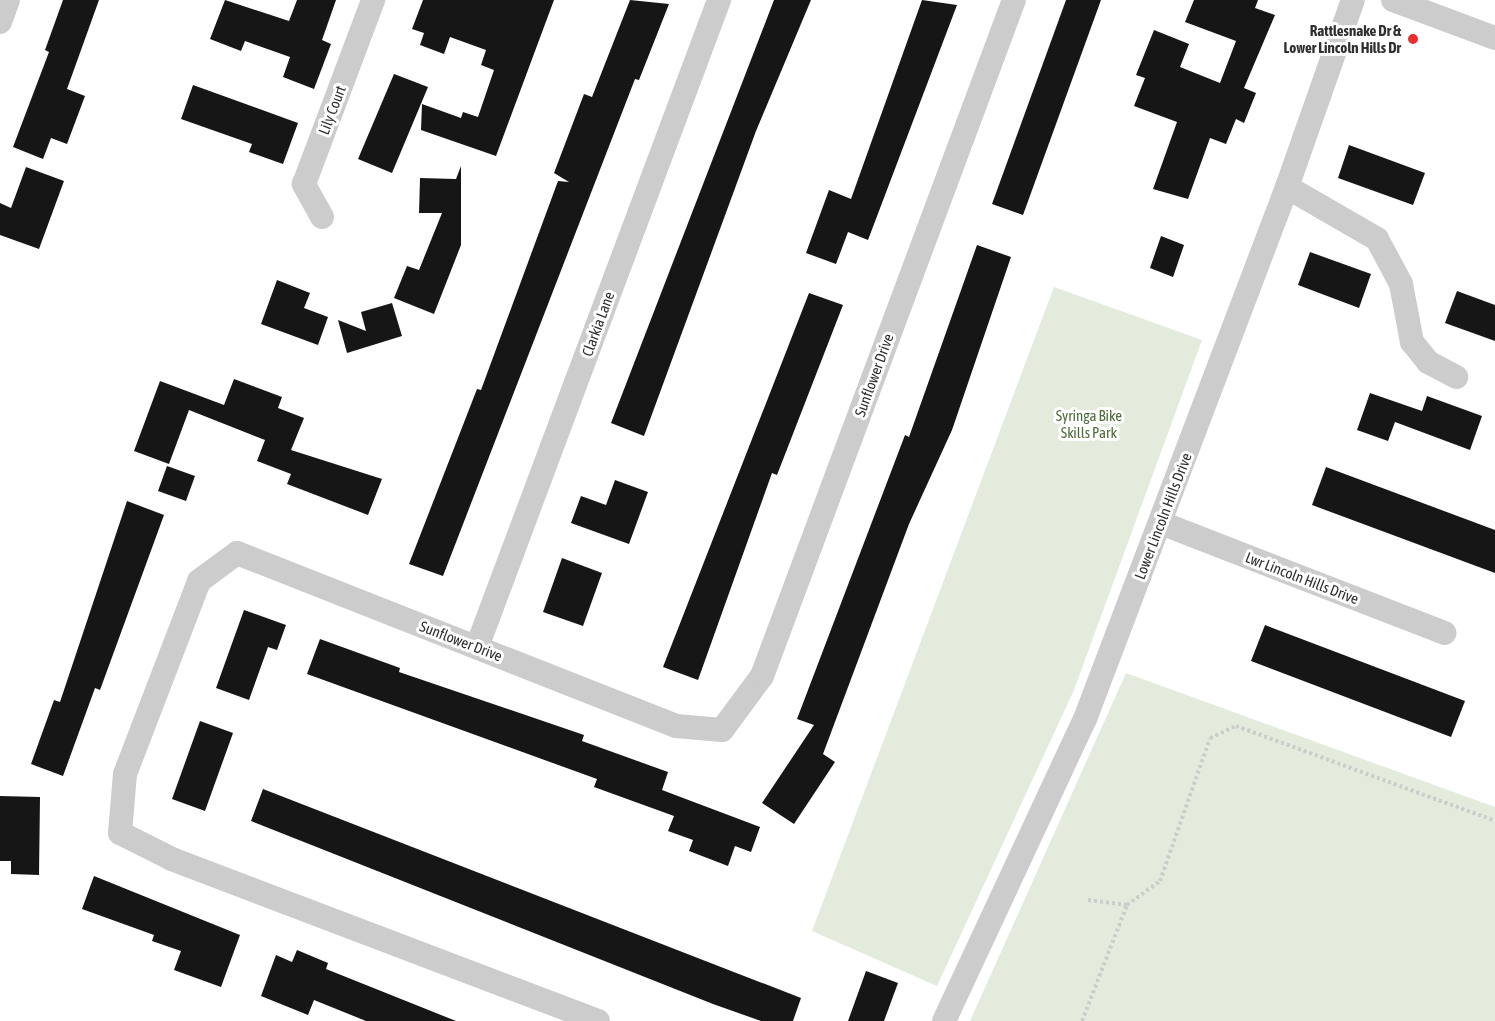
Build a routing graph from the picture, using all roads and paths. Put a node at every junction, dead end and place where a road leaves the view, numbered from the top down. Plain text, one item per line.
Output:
1 (8, 0) edge
2 (373, 0) edge
3 (719, 0) edge
4 (1014, 0) edge
5 (1353, 0) edge
6 (1393, 0) edge
7 (0, 22) edge
8 (1495, 38) edge
9 (1287, 187) junction
10 (322, 217) dead end
11 (1456, 378) dead end
12 (1161, 523) junction
13 (1444, 633) dead end
14 (477, 647) junction
15 (1495, 821) edge
16 (1088, 900) dead end
17 (1127, 905) junction
18 (598, 1021) edge
19 (944, 1021) edge
20 (1082, 1021) edge

1 - 7 street
2 - 10 street, Lily Court
3 - 14 street, Clarkia Lane
4 - 14 street, Sunflower Drive
5 - 9 street, Lower Lincoln Hills Drive
6 - 8 street
9 - 11 street
9 - 12 street, Lower Lincoln Hills Drive
12 - 13 street, Lwr Lincoln Hills Drive
12 - 19 street, Lower Lincoln Hills Drive
14 - 18 street, Sunflower Drive
15 - 17 path
16 - 17 path
17 - 20 path

